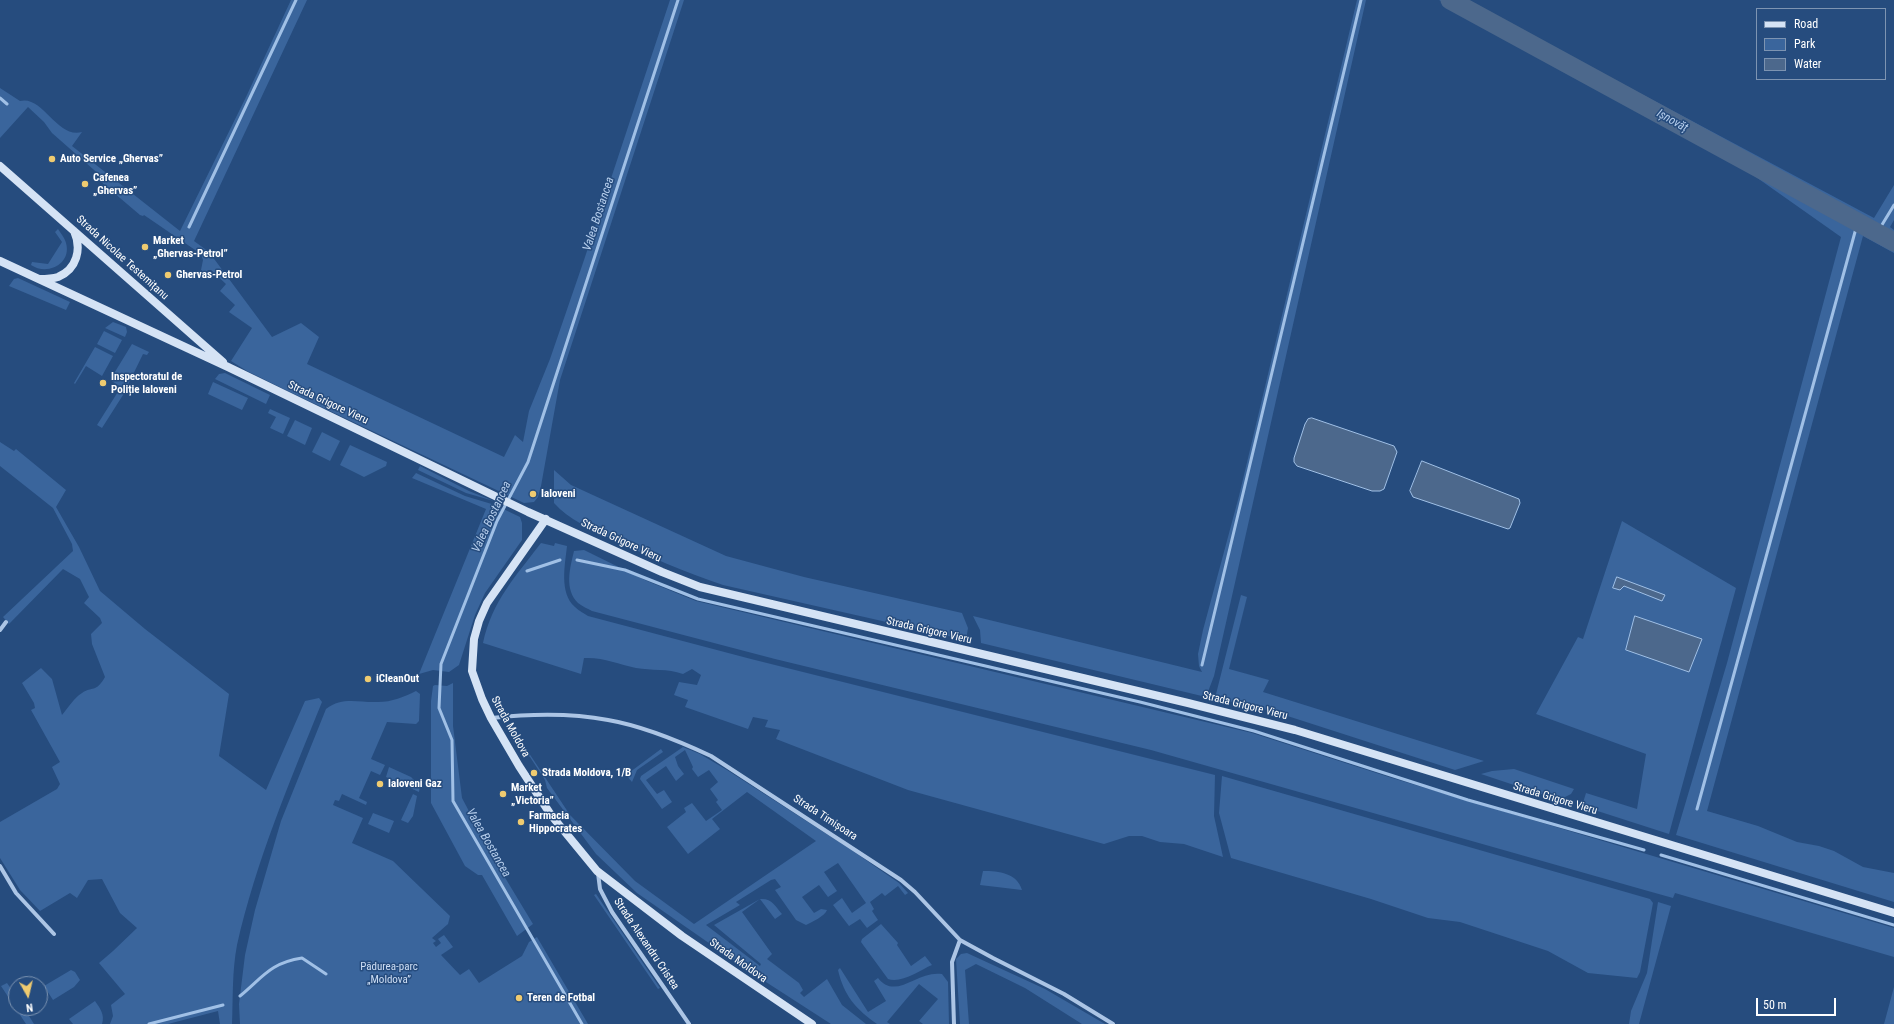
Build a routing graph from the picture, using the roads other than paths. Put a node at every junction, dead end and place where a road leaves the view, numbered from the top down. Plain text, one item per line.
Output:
1 (0, 166) edge
2 (73, 229) junction
3 (0, 262) edge
4 (39, 279) junction
5 (228, 367) junction
6 (546, 519) junction
7 (6, 622) dead end
8 (0, 630) edge
9 (491, 718) junction
10 (0, 866) edge
11 (597, 871) junction
12 (1894, 913) edge
13 (54, 934) dead end
14 (960, 940) junction
15 (689, 1024) edge
16 (812, 1024) edge
17 (954, 1024) edge
18 (1113, 1024) edge

1 - 2 main road, Strada Nicolae Testemițanu
2 - 4 main road
2 - 5 main road, Strada Nicolae Testemițanu
3 - 4 main road, Strada Grigore Vieru
4 - 5 main road, Strada Grigore Vieru
5 - 6 main road, Strada Grigore Vieru
6 - 9 main road, Strada Moldova
6 - 12 main road, Strada Grigore Vieru
7 - 8 street
9 - 11 main road, Strada Moldova
9 - 14 street, Strada Timișoara
10 - 13 street
11 - 15 street, Strada Alexandru Cristea
11 - 16 main road, Strada Moldova
14 - 17 street
14 - 18 street, Strada Timișoara

